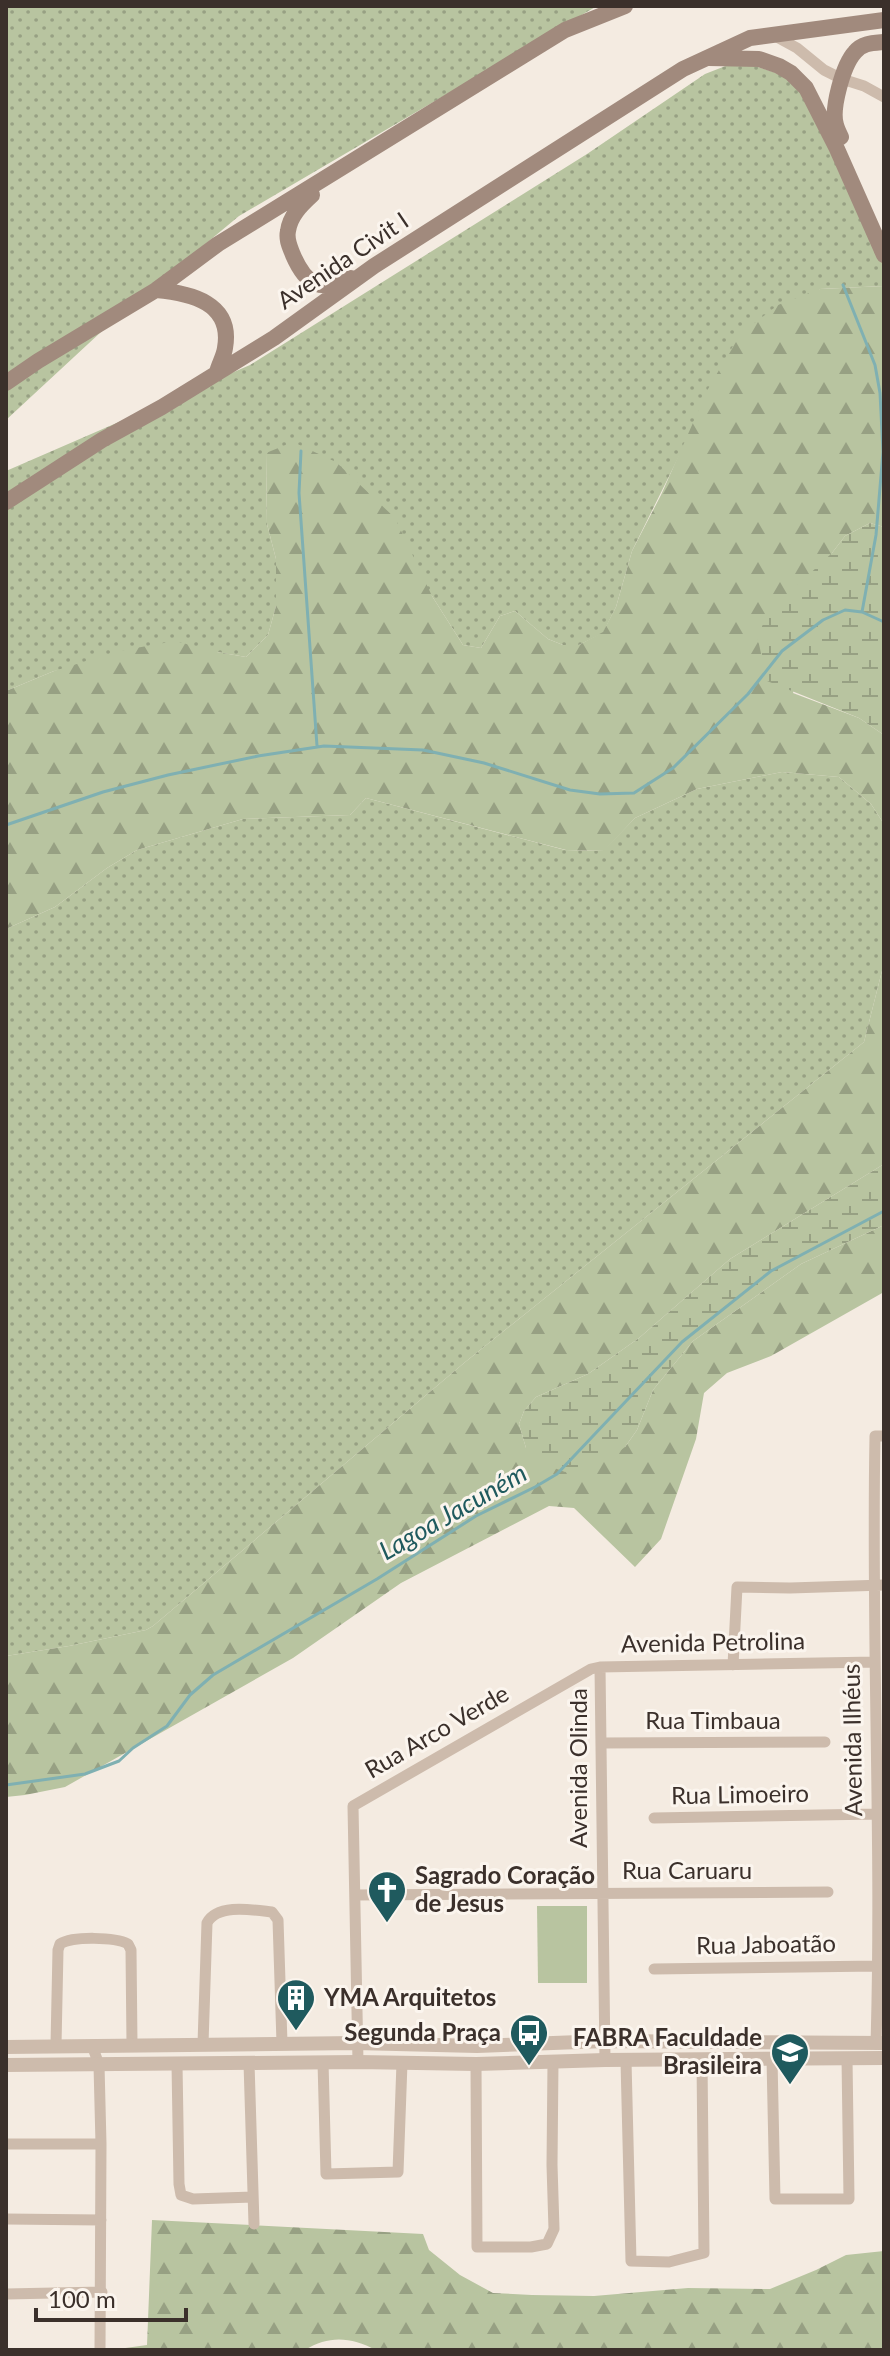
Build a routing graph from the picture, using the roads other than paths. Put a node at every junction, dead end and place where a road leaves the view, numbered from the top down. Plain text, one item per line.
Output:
1 (606, 6) edge
2 (625, 6) edge
3 (884, 20) edge
4 (565, 30) junction
5 (775, 35) junction
6 (884, 42) edge
7 (707, 58) junction
8 (842, 79) junction
9 (884, 97) edge
10 (338, 171) junction
11 (884, 229) edge
12 (884, 255) edge
13 (374, 266) junction
14 (156, 290) junction
15 (217, 372) junction
16 (6, 383) edge
17 (6, 502) edge
18 (880, 1436) edge
19 (878, 1584) edge
20 (875, 1662) junction
21 (733, 1665) junction
22 (600, 1667) junction
23 (880, 1740) edge
24 (825, 1742) dead end
25 (601, 1743) junction
26 (876, 1814) junction
27 (654, 1818) dead end
28 (828, 1892) dead end
29 (881, 1892) edge
30 (602, 1894) junction
31 (355, 1895) junction
32 (878, 1966) junction
33 (654, 1969) dead end
34 (605, 2041) junction
35 (282, 2043) junction
36 (356, 2043) junction
37 (132, 2044) junction
38 (203, 2044) junction
39 (880, 2044) edge
40 (56, 2045) junction
41 (92, 2045) junction
42 (6, 2047) edge
43 (847, 2058) junction
44 (884, 2058) edge
45 (772, 2059) junction
46 (605, 2060) junction
47 (626, 2061) junction
48 (702, 2061) junction
49 (323, 2062) junction
50 (358, 2062) junction
51 (553, 2062) junction
52 (249, 2063) junction
53 (402, 2063) junction
54 (177, 2064) junction
55 (476, 2064) junction
56 (6, 2065) edge
57 (99, 2065) junction
58 (6, 2144) edge
59 (101, 2144) junction
60 (253, 2197) junction
61 (6, 2219) edge
62 (101, 2220) junction
63 (254, 2224) dead end
64 (102, 2292) junction
65 (6, 2294) edge
66 (100, 2350) edge

1 - 4 street
2 - 4 main road
3 - 5 main road, Avenida Civit I
4 - 10 main road
5 - 7 main road, Avenida Civit I
5 - 8 street
6 - 8 main road
7 - 12 main road
7 - 13 main road, Avenida Civit I
8 - 9 street
8 - 11 main road
10 - 13 main road
10 - 14 main road
13 - 15 main road, Avenida Civit I
14 - 15 main road
14 - 16 main road
15 - 17 main road, Avenida Civit I
18 - 19 street, Avenida Ilhéus
19 - 20 street, Avenida Ilhéus
19 - 21 street
20 - 21 street, Avenida Petrolina
20 - 23 street, Avenida Ilhéus
21 - 22 street, Avenida Petrolina
22 - 25 street, Avenida Olinda
22 - 31 street, Rua Arco Verde
23 - 26 street, Avenida Ilhéus
24 - 25 street, Rua Timbaua
25 - 30 street, Avenida Olinda
26 - 27 street, Rua Limoeiro
26 - 29 street, Avenida Ilhéus
28 - 30 street, Rua Caruaru
29 - 32 street, Avenida Ilhéus
30 - 31 street, Rua Caruaru
30 - 34 street, Avenida Olinda
31 - 36 street, Rua Arco Verde
32 - 33 street, Rua Jaboatão
32 - 39 street, Avenida Ilhéus
34 - 36 street
34 - 39 street
34 - 46 street, Avenida Olinda
35 - 36 street
35 - 38 street
35 - 38 street
36 - 50 street, Rua Arco Verde
37 - 38 street
37 - 40 street
37 - 41 street
40 - 41 street
40 - 42 street
41 - 57 street
43 - 44 street
43 - 45 street
43 - 45 street
45 - 48 street
46 - 47 street
46 - 51 street
47 - 48 street
47 - 48 street
49 - 50 street
49 - 52 street
49 - 53 street
50 - 53 street
51 - 55 street
51 - 55 street
52 - 54 street
52 - 60 street
53 - 55 street
54 - 57 street
54 - 60 street
56 - 57 street
57 - 59 street
58 - 59 street
59 - 62 street
60 - 63 street
61 - 62 street
62 - 64 street
64 - 65 street
64 - 66 street

